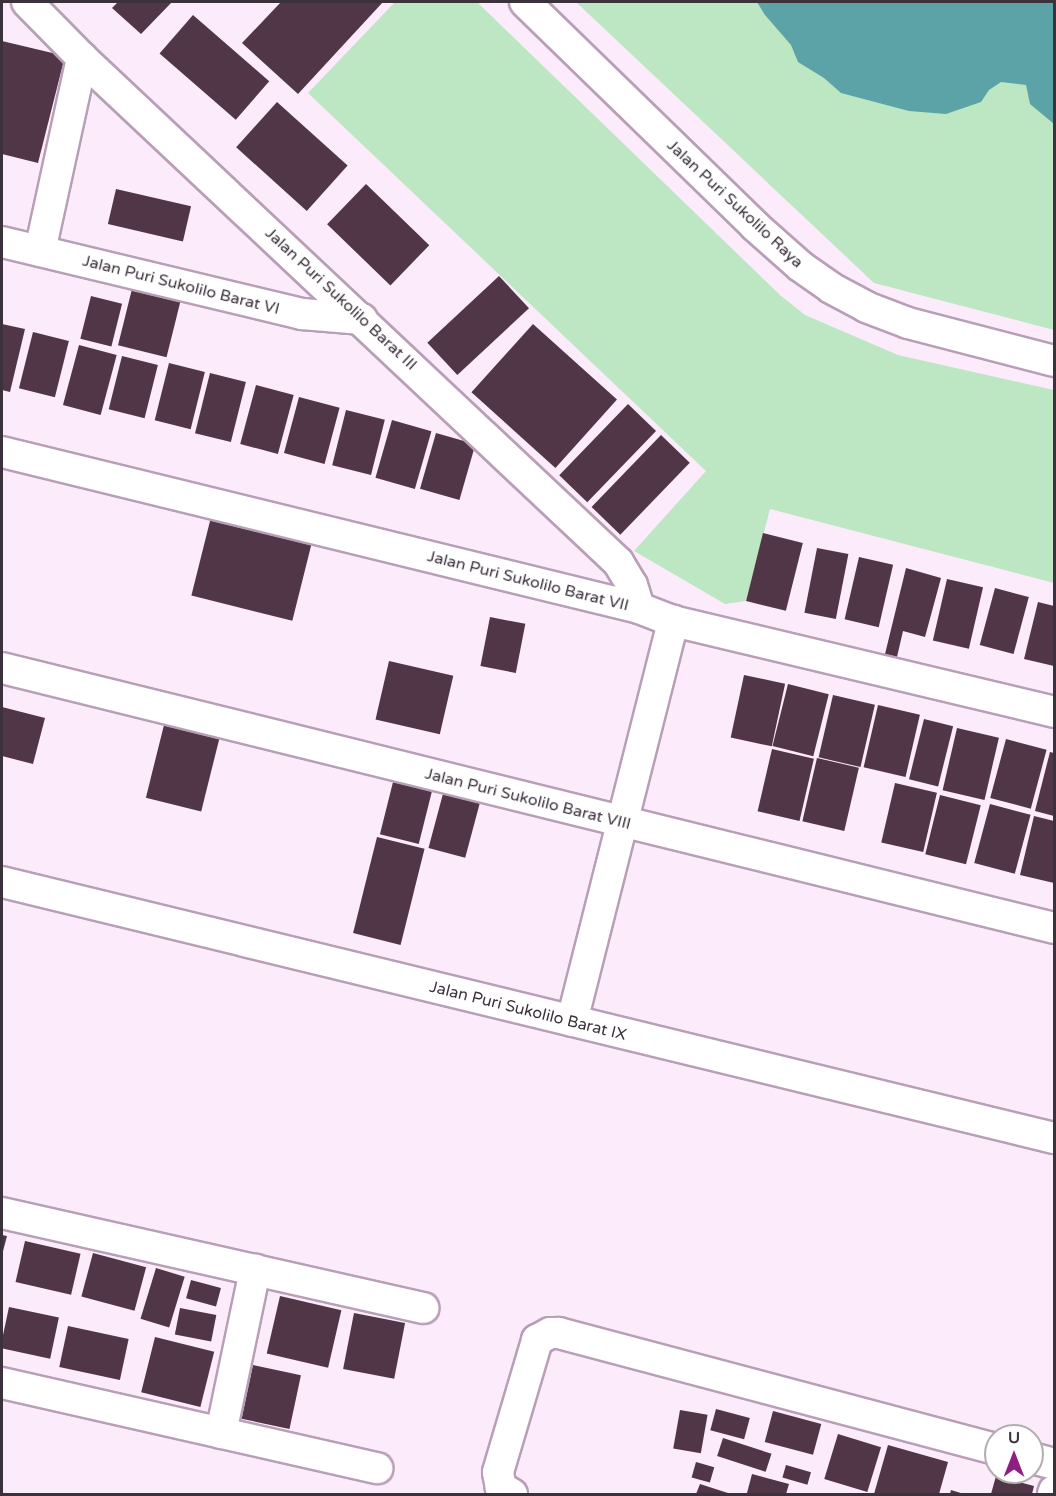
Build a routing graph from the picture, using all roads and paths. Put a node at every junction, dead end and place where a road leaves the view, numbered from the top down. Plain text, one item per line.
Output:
1 (27, 2) edge
2 (525, 2) edge
3 (82, 58) junction
4 (2, 242) edge
5 (40, 251) junction
6 (362, 319) junction
7 (1054, 361) edge
8 (2, 452) edge
9 (639, 608) junction
10 (673, 621) junction
11 (2, 668) edge
12 (1054, 712) edge
13 (622, 823) junction
14 (2, 882) edge
15 (1054, 928) edge
16 (572, 1021) junction
17 (1054, 1138) edge
18 (2, 1213) edge
19 (255, 1270) junction
20 (423, 1308) dead end
21 (2, 1383) edge
22 (222, 1433) junction
23 (984, 1446) edge
24 (377, 1468) dead end
25 (512, 1494) edge

1 - 3 street, Jalan Puri Sukolilo Barat III
2 - 7 street, Jalan Puri Sukolilo Raya
3 - 5 street
3 - 6 street, Jalan Puri Sukolilo Barat III
4 - 5 street, Jalan Puri Sukolilo Barat VI
5 - 6 street, Jalan Puri Sukolilo Barat VI
6 - 9 street, Jalan Puri Sukolilo Barat III
8 - 9 street, Jalan Puri Sukolilo Barat VII
9 - 10 street, Jalan Puri Sukolilo Barat VII
10 - 12 street, Jalan Puri Sukolilo Barat VII
10 - 13 street
11 - 13 street, Jalan Puri Sukolilo Barat VIII
13 - 15 street, Jalan Puri Sukolilo Barat VIII
13 - 16 street
14 - 16 street, Jalan Puri Sukolilo Barat IX
16 - 17 street, Jalan Puri Sukolilo Barat IX
18 - 19 street
19 - 20 street
19 - 22 street
21 - 22 street
22 - 24 street
23 - 25 street

